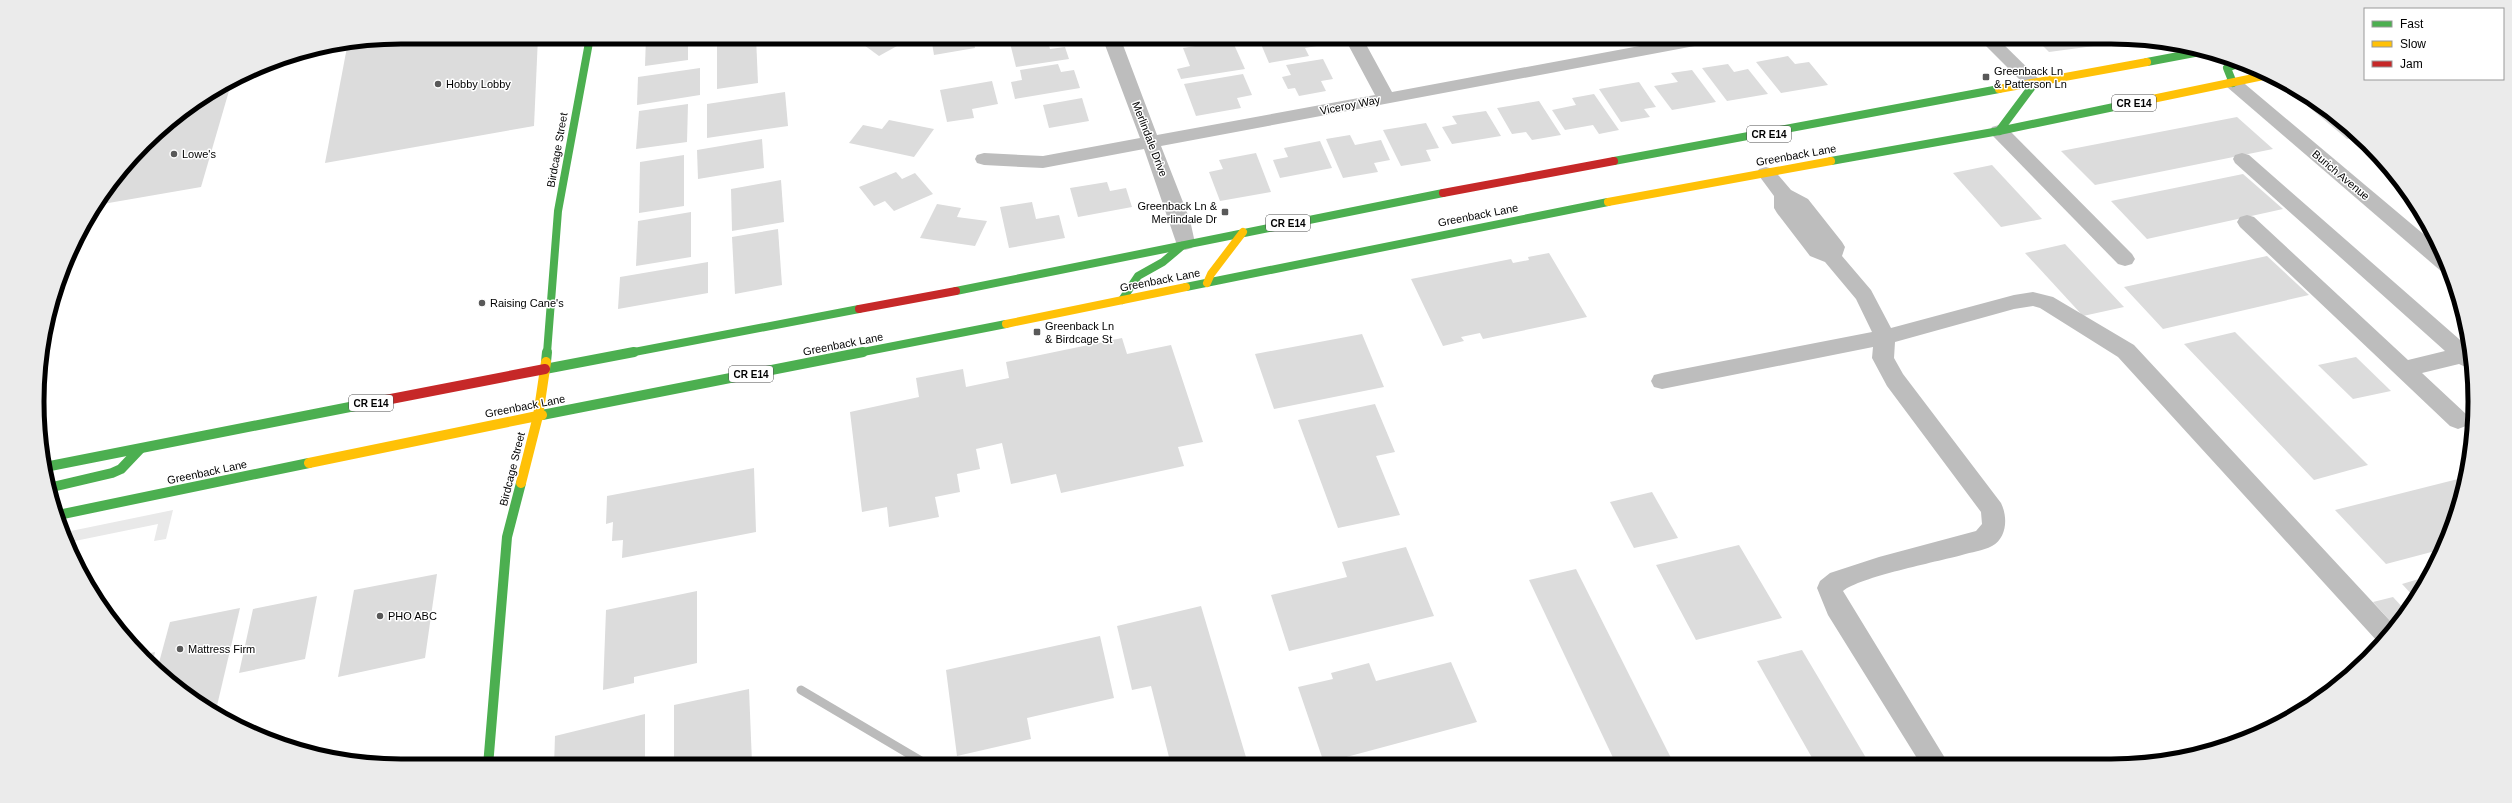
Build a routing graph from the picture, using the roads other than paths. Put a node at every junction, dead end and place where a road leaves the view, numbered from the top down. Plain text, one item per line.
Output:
1 (589, 44) edge
2 (1114, 44) edge
3 (1357, 44) edge
4 (1678, 44) edge
5 (1993, 44) edge
6 (2192, 54) edge
7 (2233, 66) edge
8 (2260, 77) edge
9 (2233, 83) junction
10 (2034, 84) junction
11 (1386, 98) junction
12 (1999, 131) junction
13 (1152, 143) junction
14 (984, 159) dead end
15 (2242, 159) dead end
16 (1766, 173) junction
17 (2247, 222) dead end
18 (1243, 232) junction
19 (1185, 243) junction
20 (2437, 257) edge
21 (2125, 260) dead end
22 (1207, 283) junction
23 (1122, 300) junction
24 (1885, 337) junction
25 (2465, 353) edge
26 (2465, 357) edge
27 (545, 369) junction
28 (2404, 369) junction
29 (1662, 381) dead end
30 (538, 416) junction
31 (2458, 420) dead end
32 (140, 448) junction
33 (50, 466) edge
34 (54, 487) edge
35 (62, 514) edge
36 (2384, 631) edge
37 (489, 759) edge
38 (1932, 759) edge

1 - 27 main road, Birdcage Street
2 - 13 street, Merlindale Drive
3 - 11 street
4 - 11 street, Viceroy Way
5 - 10 street
6 - 10 main road, CR E14
7 - 9 main road
8 - 9 main road, Greenback Lane / CR E14
9 - 12 main road, Greenback Lane / CR E14
9 - 20 street, Burich Avenue
10 - 12 main road
10 - 18 main road, CR E14
11 - 13 street, Viceroy Way
12 - 16 main road, Greenback Lane / CR E14
12 - 21 street
13 - 14 street, Viceroy Way
13 - 19 street, Merlindale Drive
15 - 25 street
16 - 22 main road, Greenback Lane / CR E14
16 - 24 street
17 - 28 street
18 - 19 main road, CR E14
18 - 22 main road
19 - 23 main road
19 - 27 main road, CR E14
22 - 23 main road, Greenback Lane / CR E14
23 - 30 main road, Greenback Lane / CR E14
24 - 29 street
24 - 36 street
24 - 38 street
26 - 28 street
27 - 30 main road, Birdcage Street
27 - 32 main road, CR E14
28 - 31 street
30 - 35 main road, Greenback Lane / CR E14
30 - 37 main road, Birdcage Street
32 - 33 main road, CR E14
32 - 34 main road

